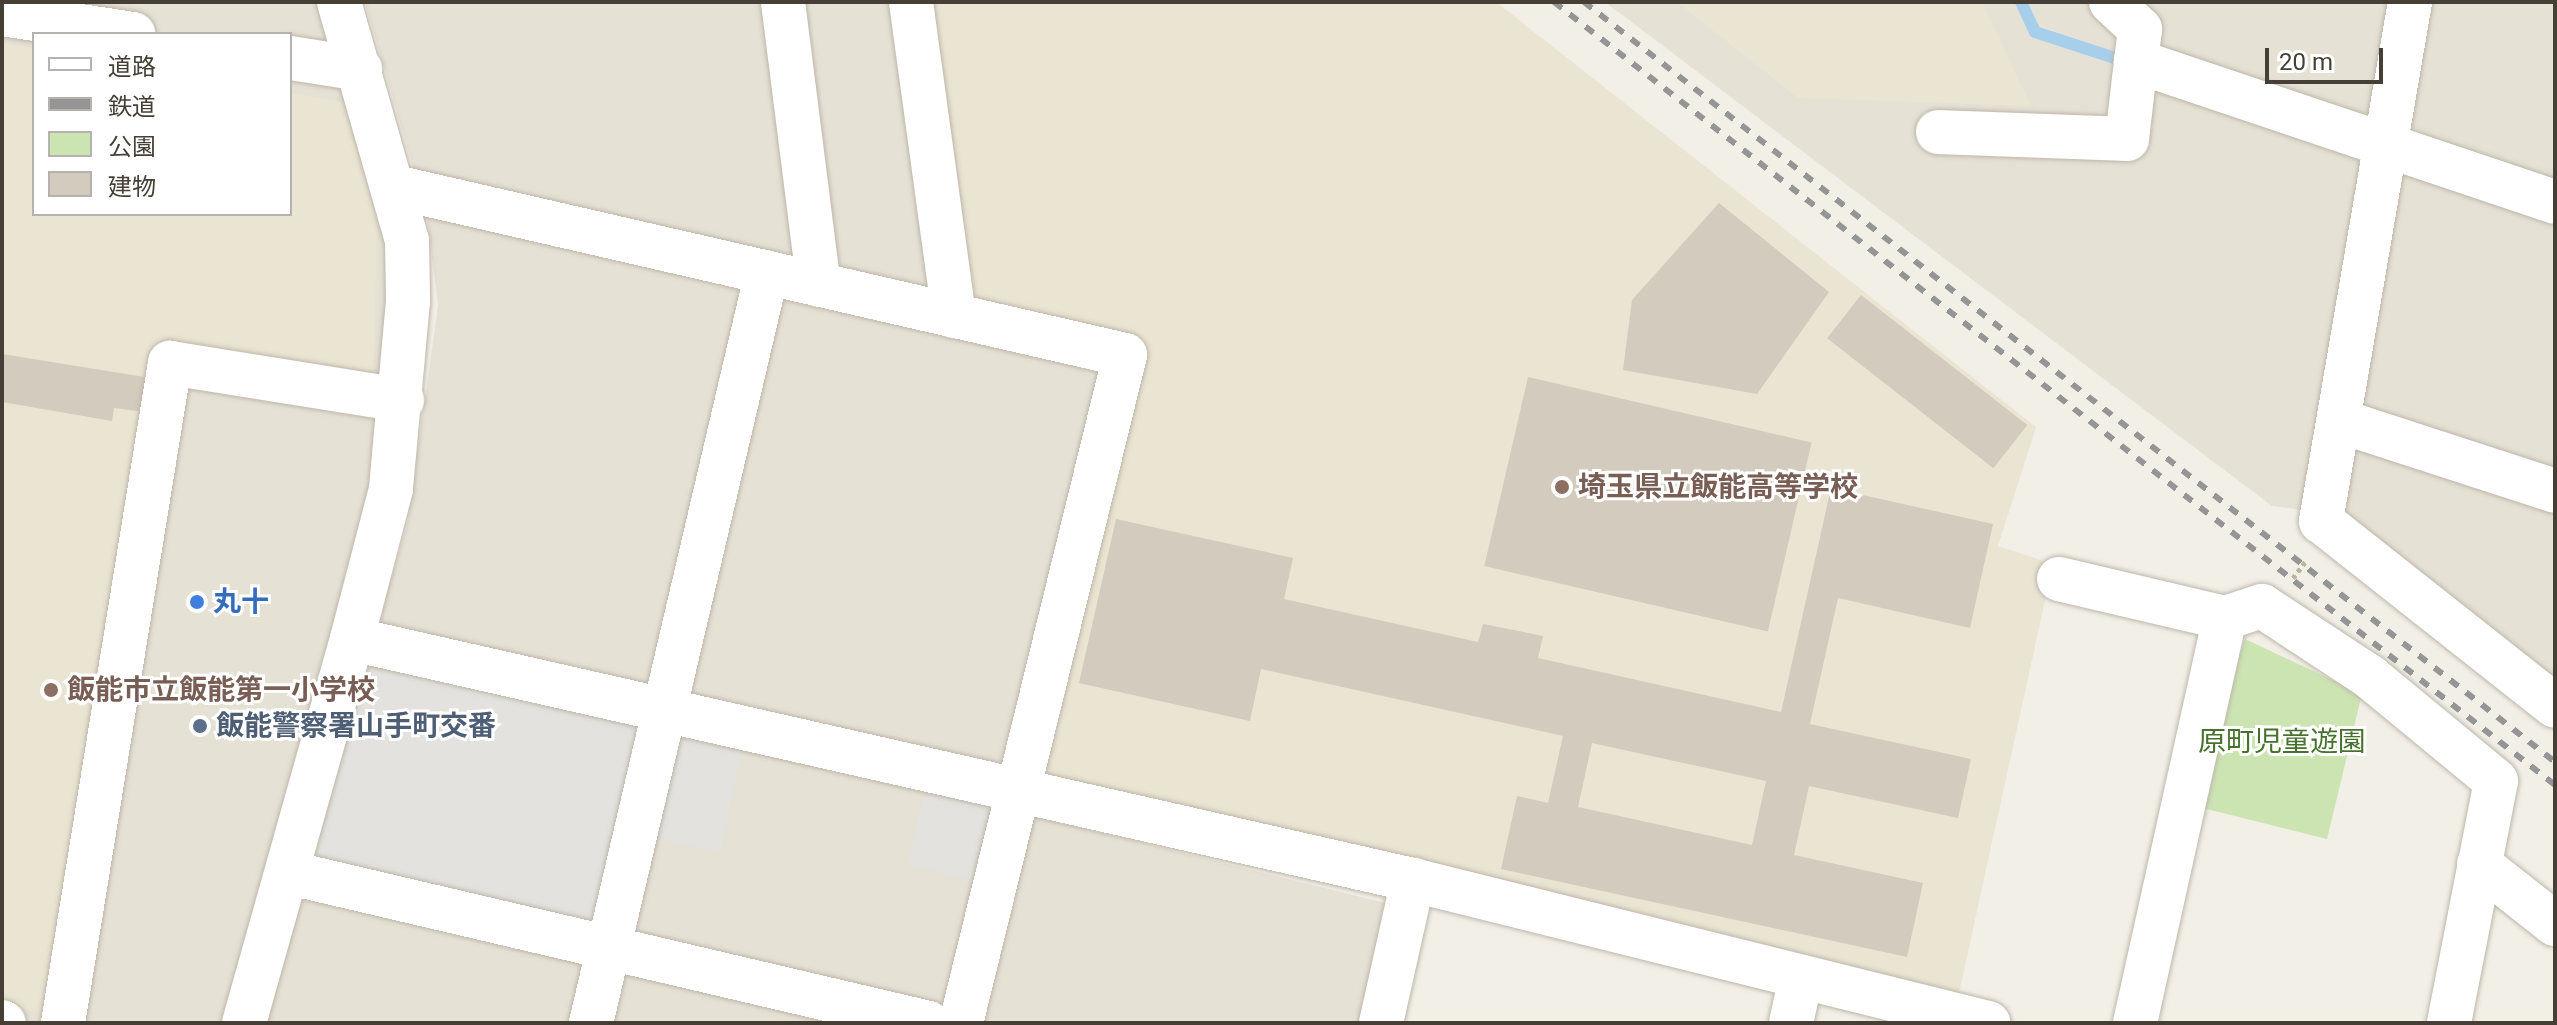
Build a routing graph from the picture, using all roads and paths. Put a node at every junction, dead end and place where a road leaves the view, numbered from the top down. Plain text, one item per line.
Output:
1 (339, 2) edge
2 (783, 2) edge
3 (911, 2) edge
4 (2111, 2) edge
5 (2410, 2) edge
6 (6, 10) edge
7 (122, 32) edge
8 (292, 58) edge
9 (2136, 61) junction
10 (360, 69) junction
11 (1938, 132) dead end
12 (2383, 148) junction
13 (395, 187) junction
14 (2555, 202) edge
15 (767, 272) junction
16 (819, 285) junction
17 (954, 316) junction
18 (402, 400) junction
19 (2340, 421) junction
20 (2555, 491) edge
21 (2059, 579) dead end
22 (2225, 618) junction
23 (352, 639) junction
24 (2555, 706) edge
25 (667, 709) junction
26 (1017, 794) junction
27 (2479, 864) junction
28 (290, 873) junction
29 (1413, 880) junction
30 (2555, 924) edge
31 (608, 948) junction
32 (1801, 977) junction
33 (63, 1023) edge
34 (244, 1023) edge
35 (591, 1023) edge
36 (929, 1023) edge
37 (961, 1023) edge
38 (1381, 1023) edge
39 (1791, 1023) edge
40 (1988, 1023) edge
41 (2135, 1023) edge
42 (2449, 1023) edge

1 - 10 street
2 - 16 street
3 - 17 street
4 - 9 street
5 - 12 street
6 - 7 street
8 - 10 street
9 - 11 street
9 - 12 street
10 - 13 street
12 - 14 street
12 - 19 street
13 - 15 street
13 - 18 street
15 - 16 street
15 - 25 street
16 - 17 street
17 - 26 street
18 - 23 street
18 - 33 street
19 - 20 street
19 - 24 street
21 - 22 street
22 - 27 street
22 - 41 street
23 - 25 street
23 - 28 street
25 - 26 street
25 - 31 street
26 - 29 street
26 - 37 street
27 - 30 street
27 - 42 street
28 - 31 street
28 - 34 street
29 - 32 street
29 - 38 street
31 - 35 street
31 - 36 street
32 - 39 street
32 - 40 street

